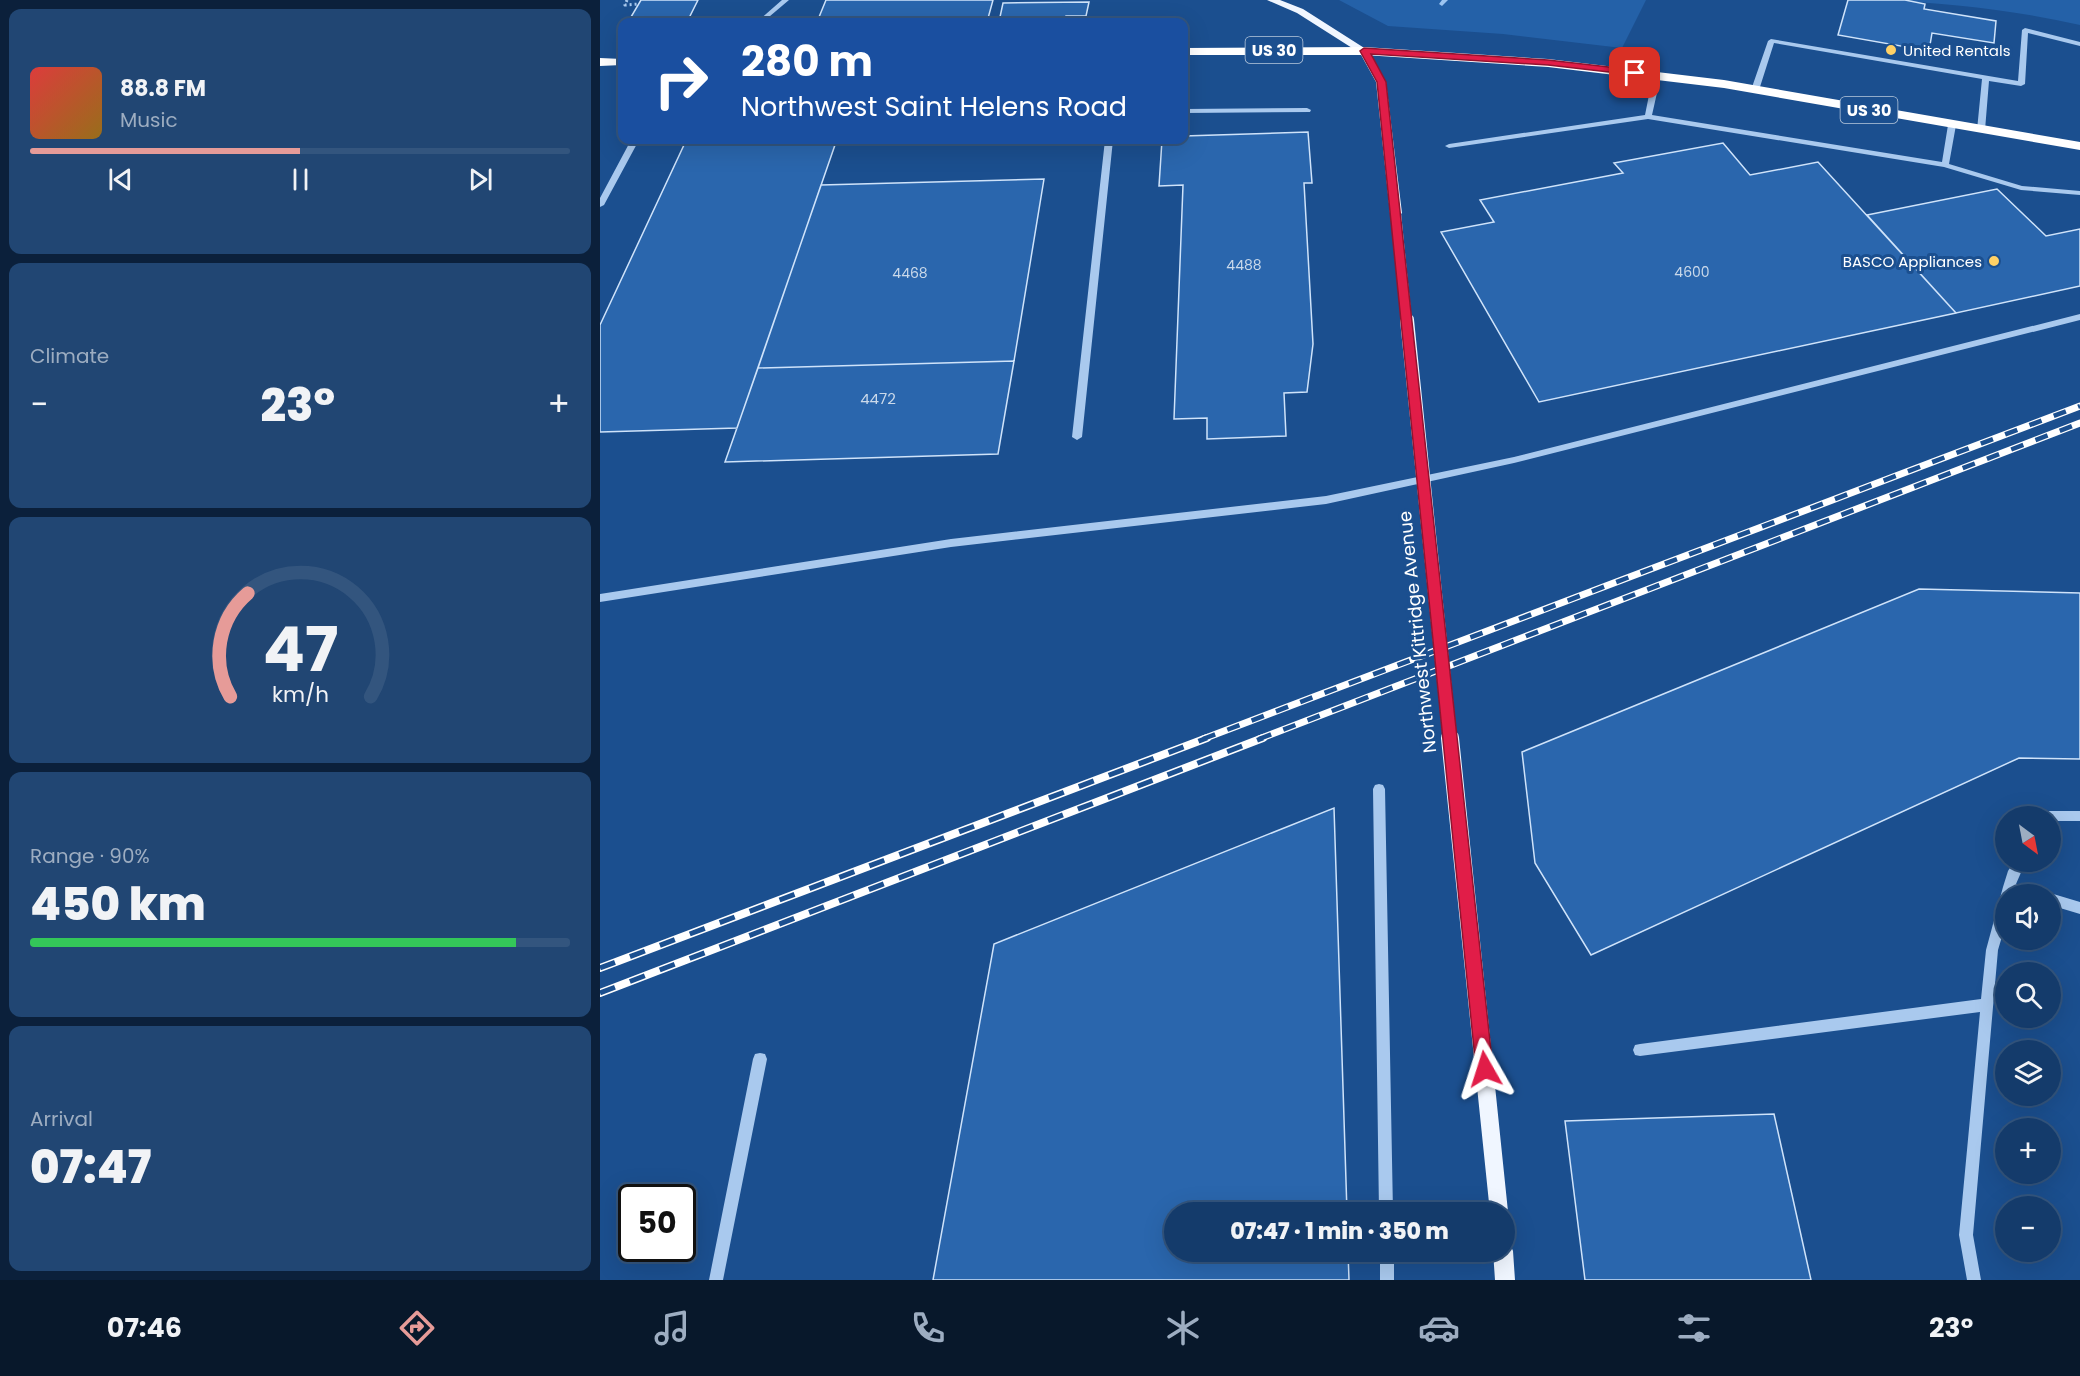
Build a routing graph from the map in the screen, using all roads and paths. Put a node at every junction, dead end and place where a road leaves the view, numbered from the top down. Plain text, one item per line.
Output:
1 (627, 0) edge
2 (776, 0) edge
3 (1272, 0) edge
4 (785, 1) edge
5 (639, 4) dead end
6 (765, 18) edge
7 (2080, 45) edge
8 (1364, 51) junction
9 (1188, 52) edge
10 (600, 62) edge
11 (618, 62) edge
12 (1657, 75) junction
13 (1986, 78) junction
14 (1755, 90) junction
15 (1307, 110) dead end
16 (1188, 111) edge
17 (1648, 117) junction
18 (1952, 125) junction
19 (1981, 130) junction
20 (633, 144) edge
21 (1110, 144) edge
22 (1449, 146) dead end
23 (2080, 146) edge
24 (1945, 165) junction
25 (2080, 193) edge
26 (600, 206) edge
27 (2080, 317) edge
28 (1077, 438) dead end
29 (600, 598) edge
30 (1379, 789) dead end
31 (2061, 816) edge
32 (2080, 816) edge
33 (2061, 902) edge
34 (2080, 908) edge
35 (1995, 939) edge
36 (1986, 1005) junction
37 (1640, 1050) dead end
38 (760, 1059) dead end
39 (1386, 1202) edge
40 (1498, 1202) edge
41 (1387, 1262) edge
42 (1504, 1262) edge
43 (716, 1280) edge
44 (1387, 1280) edge
45 (1505, 1280) edge
46 (1974, 1280) edge

1 - 5 path
2 - 4 street
3 - 8 main road
4 - 6 street
7 - 13 street
8 - 9 highway, US 30
8 - 12 highway, US 30
8 - 40 main road, Northwest Kittridge Avenue, bridge
10 - 11 highway
12 - 14 highway, US 30
12 - 17 street
13 - 14 street
13 - 19 street
14 - 18 highway, US 30
15 - 16 street
17 - 22 street
17 - 24 street
18 - 19 highway, US 30
18 - 24 street
19 - 23 highway, US 30
20 - 26 street
21 - 28 street
24 - 25 street
27 - 29 street
30 - 39 street
31 - 32 street
33 - 34 street
35 - 36 street
36 - 37 street
36 - 46 street
38 - 43 street
41 - 44 street
42 - 45 main road

